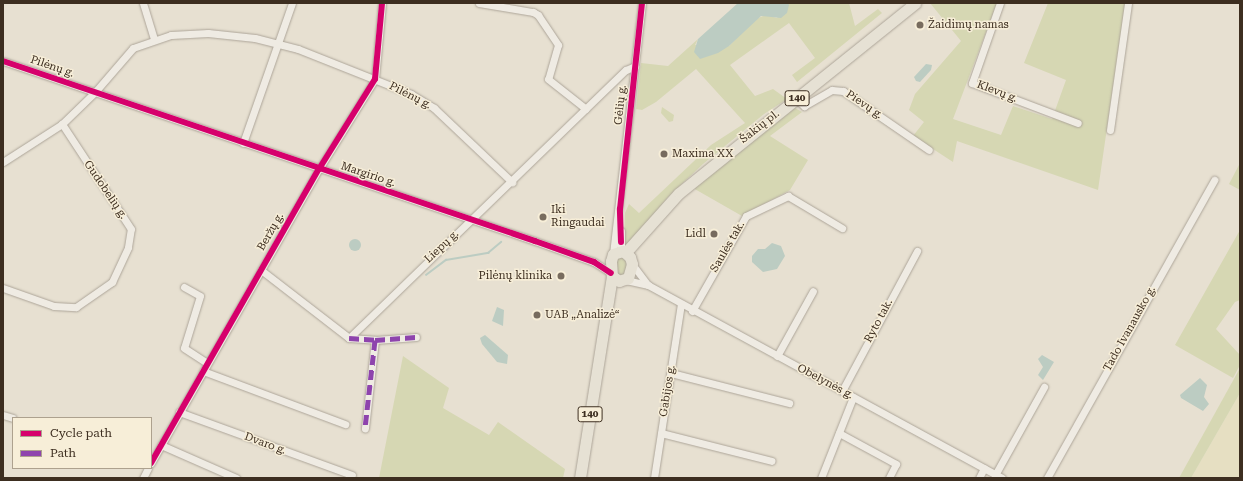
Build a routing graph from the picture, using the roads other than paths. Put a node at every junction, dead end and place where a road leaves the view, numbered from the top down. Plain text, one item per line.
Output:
1 (142, 3) edge
2 (292, 3) edge
3 (382, 3) edge
4 (478, 3) edge
5 (642, 3) edge
6 (915, 3) edge
7 (1000, 3) edge
8 (1128, 3) edge
9 (154, 39) junction
10 (277, 45) junction
11 (3, 61) edge
12 (635, 66) junction
13 (375, 78) junction
14 (95, 92) junction
15 (796, 99) junction
16 (586, 109) junction
17 (1078, 123) dead end
18 (62, 124) junction
19 (1110, 130) dead end
20 (243, 143) junction
21 (929, 150) dead end
22 (3, 162) edge
23 (319, 169) junction
24 (1214, 180) dead end
25 (512, 182) junction
26 (471, 220) junction
27 (842, 228) dead end
28 (917, 251) dead end
29 (623, 257) junction
30 (594, 262) junction
31 (261, 270) junction
32 (611, 275) junction
33 (624, 280) junction
34 (648, 285) junction
35 (184, 287) dead end
36 (3, 288) edge
37 (814, 291) dead end
38 (681, 304) junction
39 (692, 311) junction
40 (416, 337) dead end
41 (349, 338) junction
42 (375, 340) junction
43 (601, 350) junction
44 (777, 356) junction
45 (207, 363) junction
46 (203, 371) junction
47 (671, 373) junction
48 (1044, 387) dead end
49 (842, 391) junction
50 (853, 398) junction
51 (789, 403) dead end
52 (179, 412) junction
53 (345, 424) dead end
54 (365, 428) dead end
55 (662, 433) junction
56 (839, 433) junction
57 (161, 445) junction
58 (152, 461) edge
59 (772, 461) dead end
60 (984, 468) junction
61 (148, 469) edge
62 (352, 475) dead end
63 (999, 476) edge
64 (143, 478) edge
65 (236, 478) edge
66 (580, 478) edge
67 (654, 478) edge
68 (821, 478) edge
69 (889, 478) edge
70 (979, 478) edge
71 (1047, 478) edge

1 - 9 street
2 - 10 street
3 - 13 street, Beržų g.
4 - 16 street
5 - 12 street, Gėlių g.
6 - 15 main road, Šakių pl. / 140
7 - 17 street, Klevų g.
8 - 19 street
9 - 10 street, Pilėnų g.
9 - 14 street, Pilėnų g.
10 - 13 street, Pilėnų g.
10 - 20 street
11 - 14 street, Pilėnų g.
12 - 16 street, Liepų g.
12 - 29 street, Gėlių g.
13 - 23 street, Beržų g.
13 - 25 street, Pilėnų g.
14 - 18 street
14 - 20 street, Margirio g.
15 - 21 street, Pievų g.
15 - 29 main road, Šakių pl. / 140
16 - 25 street, Liepų g.
18 - 22 street
18 - 36 street, Gudobelių g.
20 - 23 street, Margirio g.
23 - 26 street, Margirio g.
23 - 31 street, Beržų g.
24 - 71 street, Tado Ivanausko g.
25 - 26 street, Liepų g.
26 - 30 street, Margirio g.
26 - 41 street, Liepų g.
27 - 39 street, Saulės tak.
28 - 49 street, Ryto tak.
29 - 30 street
29 - 32 main road, 140
29 - 33 main road, 140
29 - 34 street, Obelynės g.
30 - 32 street, Margirio g.
31 - 41 street
31 - 45 street, Beržų g.
32 - 33 main road
32 - 43 main road, 140
33 - 34 street, Obelynės g.
33 - 43 main road, 140
34 - 38 street, Obelynės g.
35 - 45 street
37 - 44 street
38 - 39 street, Obelynės g.
38 - 47 street, Gabijos g.
39 - 44 street, Obelynės g.
40 - 42 street
41 - 42 street
42 - 54 street
43 - 66 main road, 140
44 - 49 street, Obelynės g.
45 - 46 street, Beržų g.
46 - 52 street, Beržų g.
46 - 53 street
47 - 51 street
47 - 55 street, Gabijos g.
48 - 63 street
49 - 50 street, Obelynės g.
50 - 56 street
50 - 60 street, Obelynės g.
52 - 57 street, Beržų g.
52 - 62 street, Dvaro g.
55 - 59 street
55 - 67 street, Gabijos g.
56 - 68 street
56 - 69 street
57 - 58 street, Beržų g.
57 - 65 street
60 - 63 street, Obelynės g.
60 - 70 street
61 - 64 street

